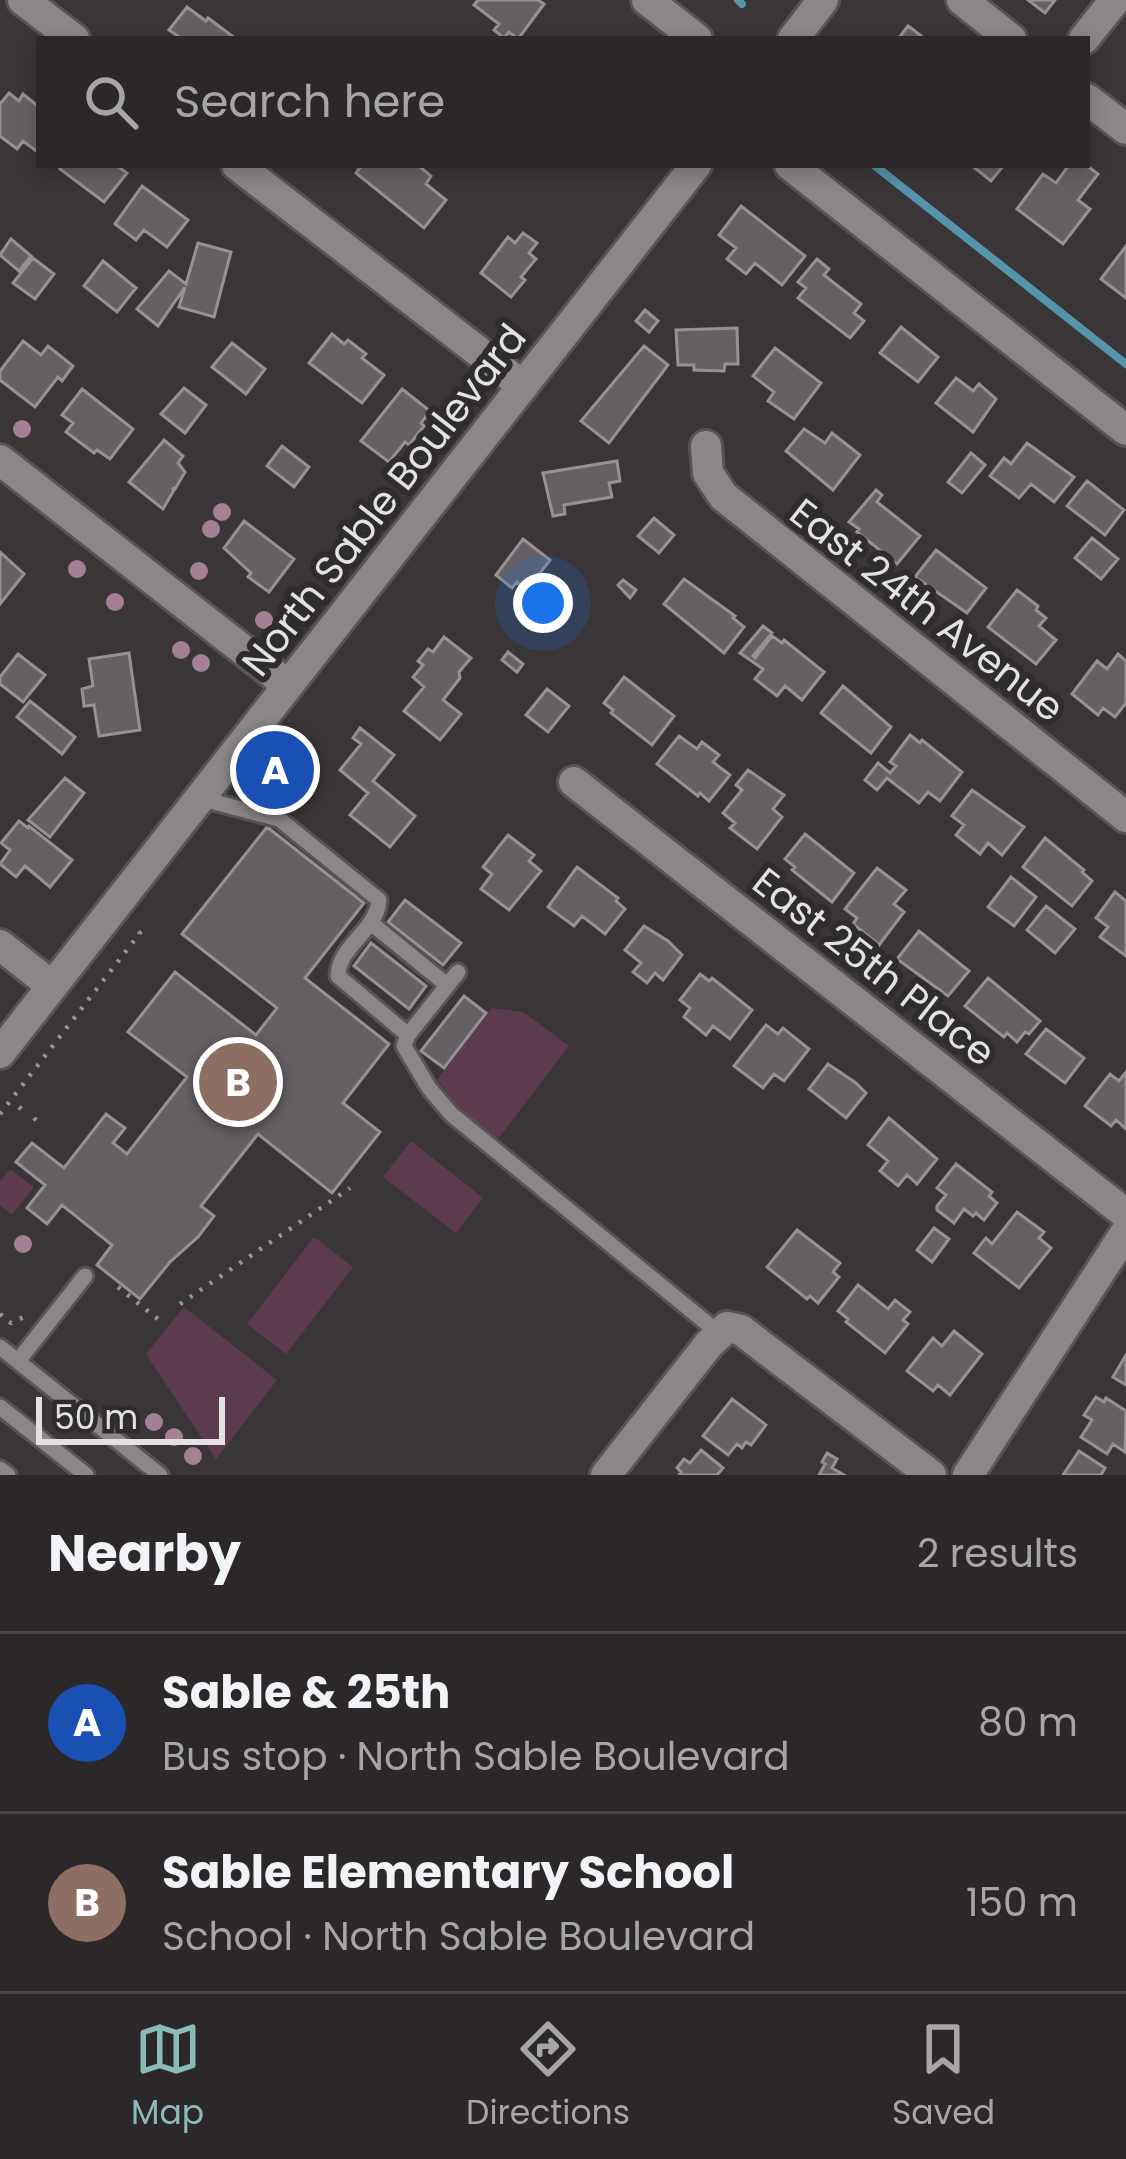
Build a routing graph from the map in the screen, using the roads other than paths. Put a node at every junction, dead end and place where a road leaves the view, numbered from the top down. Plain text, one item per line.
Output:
1 (23, 0) edge
2 (646, 0) edge
3 (824, 0) edge
4 (962, 0) edge
5 (1115, 0) edge
6 (70, 36) edge
7 (693, 36) edge
8 (796, 36) edge
9 (1007, 36) edge
10 (1086, 36) edge
11 (1090, 101) edge
12 (1126, 129) edge
13 (241, 168) edge
14 (694, 168) edge
15 (794, 168) edge
16 (523, 386) junction
17 (1126, 430) edge
18 (706, 446) dead end
19 (0, 460) edge
20 (288, 685) junction
21 (574, 782) dead end
22 (199, 798) junction
23 (1126, 817) edge
24 (370, 923) junction
25 (0, 945) edge
26 (52, 986) junction
27 (408, 1035) junction
28 (0, 1053) edge
29 (1126, 1214) edge
30 (1126, 1232) edge
31 (85, 1276) dead end
32 (723, 1330) junction
33 (0, 1347) edge
34 (18, 1361) junction
35 (0, 1407) edge
36 (0, 1469) edge
37 (8, 1475) edge
38 (86, 1475) edge
39 (160, 1475) edge
40 (606, 1475) edge
41 (931, 1475) edge
42 (968, 1475) edge

1 - 6 street
2 - 7 street
3 - 8 street
4 - 9 street
5 - 10 street
11 - 12 street
13 - 16 street
14 - 16 street, North Sable Boulevard
15 - 17 street
16 - 20 street, North Sable Boulevard
18 - 23 street, East 24th Avenue
19 - 20 street
20 - 22 street, North Sable Boulevard
21 - 29 street, East 25th Place
22 - 24 lane
22 - 26 street, North Sable Boulevard
24 - 27 lane
24 - 27 lane
25 - 26 street
26 - 28 street, North Sable Boulevard
27 - 32 lane
30 - 42 street
31 - 34 lane
32 - 40 street
32 - 41 street
33 - 34 lane
34 - 39 lane
35 - 38 lane
36 - 37 lane

